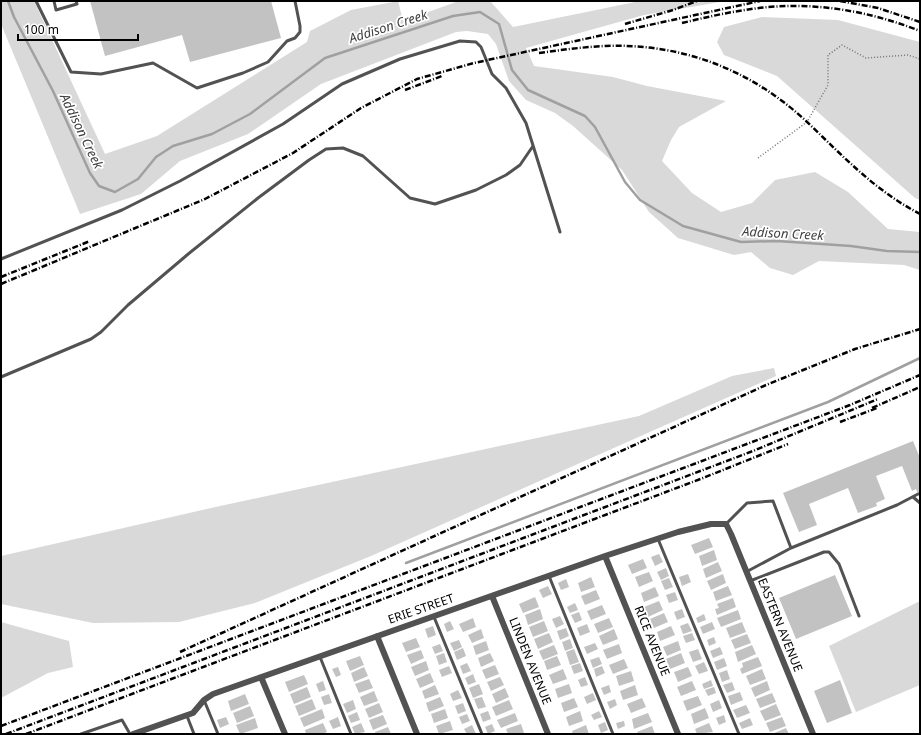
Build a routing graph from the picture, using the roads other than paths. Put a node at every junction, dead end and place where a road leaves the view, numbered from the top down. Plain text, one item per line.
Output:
1 (36, 1) edge
2 (54, 1) edge
3 (76, 1) edge
4 (295, 1) edge
5 (533, 146) junction
6 (560, 232) dead end
7 (1, 259) edge
8 (1, 377) edge
9 (918, 494) dead end
10 (913, 497) junction
11 (920, 503) edge
12 (726, 524) junction
13 (658, 538) junction
14 (791, 548) junction
15 (605, 556) junction
16 (746, 572) junction
17 (549, 576) junction
18 (750, 581) junction
19 (492, 596) junction
20 (859, 616) dead end
21 (434, 617) junction
22 (377, 636) junction
23 (320, 657) junction
24 (261, 677) junction
25 (204, 700) junction
26 (187, 716) junction
27 (81, 734) edge
28 (132, 734) edge
29 (194, 734) edge
30 (218, 734) edge
31 (284, 734) edge
32 (351, 734) edge
33 (417, 734) edge
34 (482, 734) edge
35 (548, 734) edge
36 (613, 734) edge
37 (678, 734) edge
38 (739, 734) edge
39 (813, 734) edge

1 - 4 lane
2 - 3 lane
5 - 6 lane
5 - 7 lane
5 - 8 lane
9 - 10 lane
10 - 11 lane
10 - 14 lane
12 - 13 street, ERIE STREET
12 - 14 lane
12 - 16 street, EASTERN AVENUE
13 - 15 street, ERIE STREET
13 - 38 lane
14 - 16 lane
15 - 17 street, ERIE STREET
15 - 37 street, RICE AVENUE
16 - 18 street, EASTERN AVENUE
17 - 19 street, ERIE STREET
17 - 36 lane
18 - 20 lane
18 - 39 street, EASTERN AVENUE
19 - 21 street, ERIE STREET
19 - 35 street, LINDEN AVENUE
21 - 22 street, ERIE STREET
21 - 34 lane
22 - 23 street, ERIE STREET
22 - 33 street
23 - 24 street, ERIE STREET
23 - 32 lane
24 - 25 street, ERIE STREET
24 - 31 street
25 - 26 street, ERIE STREET
25 - 30 lane
26 - 28 street, ERIE STREET
26 - 29 lane
27 - 28 lane

